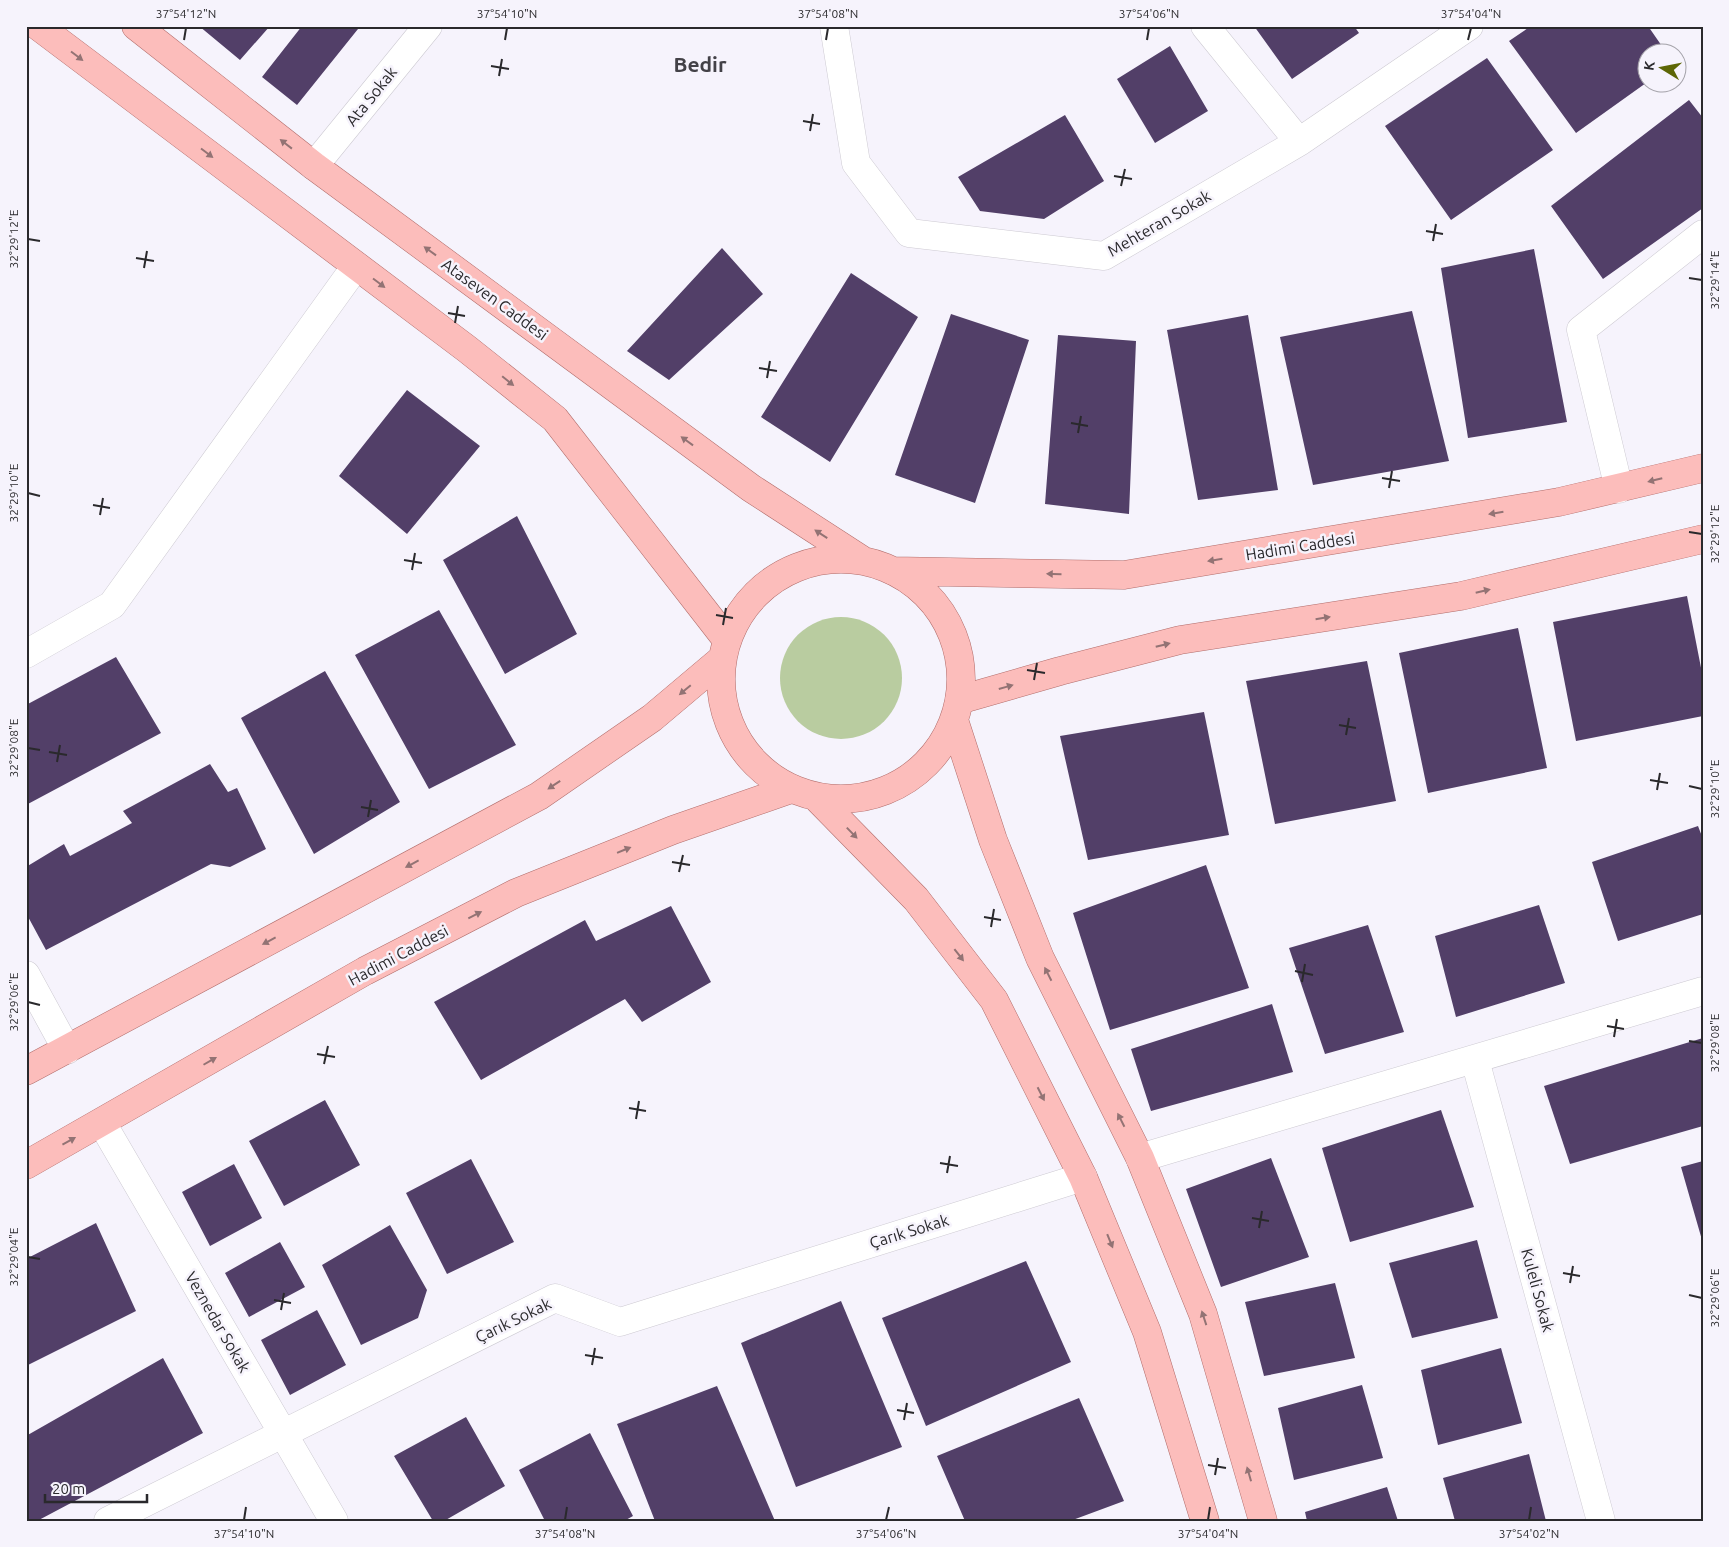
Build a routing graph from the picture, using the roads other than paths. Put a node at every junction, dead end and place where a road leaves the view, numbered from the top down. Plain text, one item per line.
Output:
1 (36, 26) edge
2 (136, 26) edge
3 (428, 26) edge
4 (834, 26) edge
5 (1205, 26) edge
6 (1469, 26) edge
7 (26, 39) edge
8 (1299, 142) junction
9 (314, 166) junction
10 (1703, 234) edge
11 (356, 266) junction
12 (1703, 468) edge
13 (1619, 489) junction
14 (1703, 539) edge
15 (862, 560) junction
16 (893, 570) junction
17 (725, 649) junction
18 (26, 654) edge
19 (956, 710) junction
20 (791, 789) junction
21 (818, 798) junction
22 (26, 975) edge
23 (1703, 992) edge
24 (67, 1050) junction
25 (1475, 1060) junction
26 (26, 1071) edge
27 (102, 1123) junction
28 (1140, 1158) junction
29 (26, 1165) edge
30 (1083, 1177) junction
31 (283, 1433) junction
32 (108, 1521) edge
33 (334, 1521) edge
34 (1205, 1521) edge
35 (1263, 1521) edge
36 (1601, 1521) edge

1 - 7 street
1 -> 11 main road
9 -> 2 main road, Ataseven Caddesi
3 - 9 street, Ata Sokak
4 - 8 street, Mehteran Sokak
5 - 8 street
6 - 8 street, Mehteran Sokak
15 -> 9 main road, Ataseven Caddesi
10 - 13 street
11 -> 17 main road
11 - 18 street
12 -> 13 main road, Hadimi Caddesi
13 -> 16 main road, Hadimi Caddesi
19 -> 14 main road
15 - 16 main road
15 - 17 main road
16 - 19 main road
17 - 20 main road
17 -> 24 main road
19 - 21 main road
28 -> 19 main road
20 - 21 main road
27 -> 20 main road, Hadimi Caddesi
21 -> 30 main road
22 - 24 street
23 - 25 street
24 - 26 main road
25 - 28 street
25 - 36 street, Kuleli Sokak
29 -> 27 main road, Hadimi Caddesi
27 - 31 street, Veznedar Sokak
35 -> 28 main road
30 - 31 street, Çarık Sokak
30 -> 34 main road
31 - 32 street, Çarık Sokak
31 - 33 street, Veznedar Sokak

